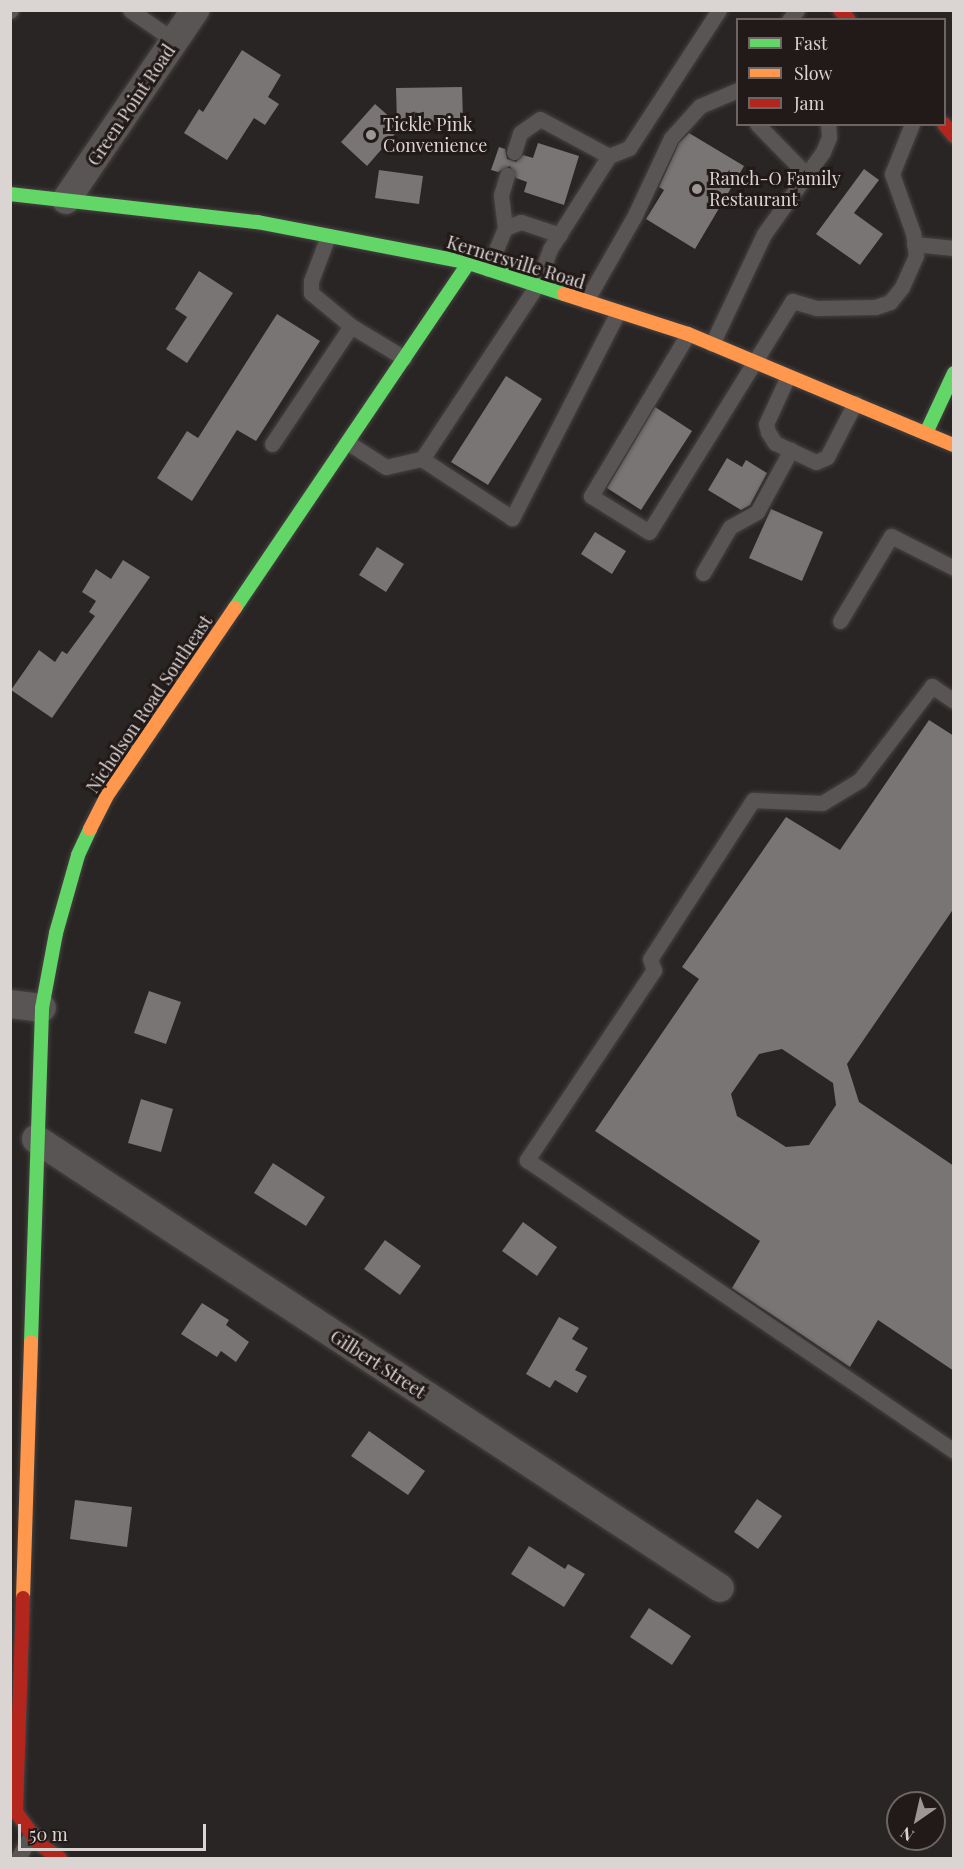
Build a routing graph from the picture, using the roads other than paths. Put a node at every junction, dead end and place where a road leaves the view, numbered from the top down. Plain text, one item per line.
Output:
1 (130, 10) edge
2 (195, 10) edge
3 (719, 10) edge
4 (175, 41) junction
5 (736, 91) edge
6 (759, 126) edge
7 (828, 126) edge
8 (911, 126) edge
9 (514, 152) dead end
10 (609, 156) junction
11 (507, 175) dead end
12 (807, 175) junction
13 (10, 194) edge
14 (66, 200) junction
15 (505, 228) junction
16 (560, 235) junction
17 (327, 236) junction
18 (914, 244) junction
19 (954, 248) edge
20 (469, 263) junction
21 (488, 269) junction
22 (537, 285) junction
23 (586, 301) junction
24 (618, 312) junction
25 (351, 326) junction
26 (688, 334) junction
27 (712, 344) junction
28 (404, 358) junction
29 (752, 361) junction
30 (954, 373) edge
31 (788, 376) junction
32 (855, 403) junction
33 (926, 433) junction
34 (347, 442) junction
35 (272, 444) dead end
36 (954, 445) edge
37 (791, 450) junction
38 (422, 459) junction
39 (954, 568) edge
40 (704, 573) dead end
41 (840, 621) dead end
42 (954, 701) edge
43 (10, 1004) edge
44 (42, 1008) junction
45 (36, 1139) junction
46 (954, 1451) edge
47 (720, 1588) dead end
48 (32, 1834) junction
49 (18, 1858) edge
50 (60, 1858) edge

1 - 4 lane
2 - 4 street, Green Point Road
3 - 10 lane
4 - 14 street, Green Point Road
5 - 23 lane
6 - 12 lane
7 - 12 lane
8 - 18 lane
9 - 10 lane
10 - 16 lane
11 - 15 lane
12 - 27 lane
13 - 14 street, Kernersville Road
14 - 17 street, Kernersville Road
15 - 16 lane
15 - 21 lane
16 - 22 lane
17 - 20 street, Kernersville Road
17 - 25 lane
18 - 19 lane
18 - 29 lane
20 - 21 street, Kernersville Road
20 - 28 street, Nicholson Road Southeast
21 - 22 street, Kernersville Road
22 - 23 street, Kernersville Road
22 - 38 lane
23 - 24 street, Kernersville Road
24 - 26 street, Kernersville Road
24 - 38 lane
25 - 28 lane
25 - 35 lane
26 - 27 street, Kernersville Road
26 - 29 lane
27 - 29 street, Kernersville Road
28 - 34 street, Nicholson Road Southeast
29 - 31 street, Kernersville Road
30 - 33 street
31 - 32 street, Kernersville Road
31 - 37 lane
32 - 33 street, Kernersville Road
32 - 37 lane
33 - 36 street, Kernersville Road
34 - 38 lane
34 - 44 street, Nicholson Road Southeast
37 - 40 lane
39 - 41 lane
42 - 46 lane
43 - 44 street
44 - 45 street, Nicholson Road Southeast
45 - 47 street, Gilbert Street
45 - 48 street, Nicholson Road Southeast
48 - 49 lane
48 - 50 street, Nicholson Road Southeast

